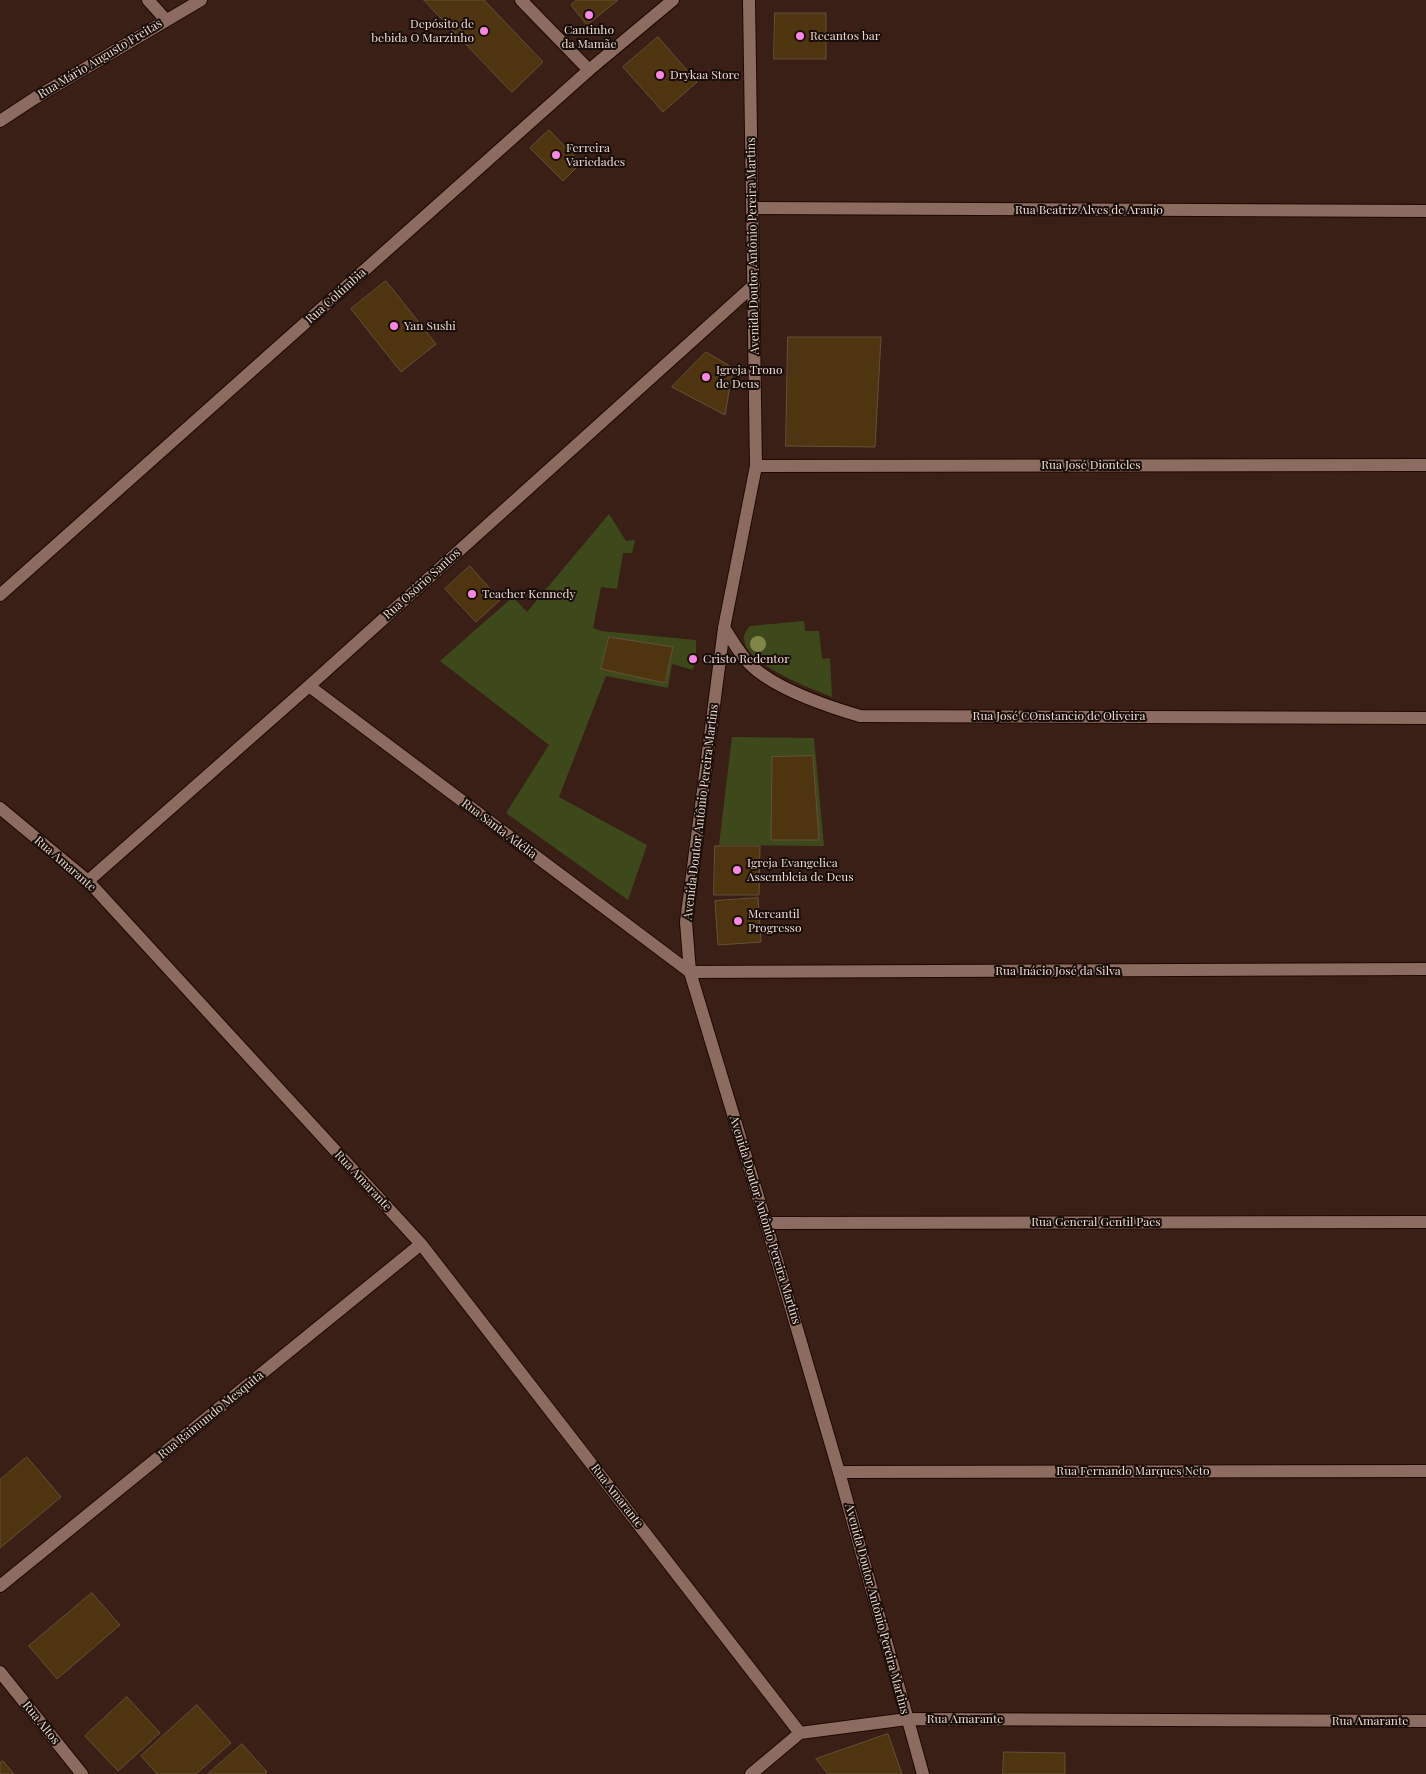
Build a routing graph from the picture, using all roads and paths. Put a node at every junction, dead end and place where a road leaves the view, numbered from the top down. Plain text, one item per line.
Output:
1 (148, 0) edge
2 (201, 0) edge
3 (521, 0) edge
4 (673, 0) edge
5 (749, 0) edge
6 (166, 20) junction
7 (589, 70) junction
8 (0, 121) edge
9 (753, 208) junction
10 (1426, 211) edge
11 (754, 285) junction
12 (1426, 465) edge
13 (756, 466) junction
14 (0, 594) edge
15 (724, 628) junction
16 (309, 686) junction
17 (1426, 718) edge
18 (0, 808) edge
19 (88, 881) junction
20 (1426, 970) edge
21 (690, 972) junction
22 (1426, 1222) edge
23 (766, 1223) junction
24 (421, 1244) junction
25 (1426, 1470) edge
26 (839, 1472) junction
27 (0, 1586) edge
28 (0, 1672) edge
29 (907, 1719) junction
30 (1426, 1721) edge
31 (800, 1733) junction
32 (82, 1774) edge
33 (751, 1774) edge
34 (923, 1774) edge

1 - 6 street
2 - 6 street, Rua Mário Augusto Freitas
3 - 7 street
4 - 7 street, Rua Colúmbia
5 - 9 street, Avenida Doutor Antônio Pereira Martins
6 - 8 street, Rua Mário Augusto Freitas
7 - 14 street, Rua Colúmbia
9 - 10 street, Rua Beatriz Alves de Araujo
9 - 11 street, Avenida Doutor Antônio Pereira Martins
11 - 13 street, Avenida Doutor Antônio Pereira Martins
11 - 16 street, Rua Osório Santos
12 - 13 street, Rua José Dionteles
13 - 15 street, Avenida Doutor Antônio Pereira Martins
15 - 17 street, Rua José COnstancio de Oliveira
15 - 21 street, Avenida Doutor Antônio Pereira Martins
16 - 19 street, Rua Osório Santos
16 - 21 street, Rua Santa Adélia
18 - 19 street, Rua Amarante
19 - 24 street, Rua Amarante
20 - 21 street, Rua Inácio José da Silva
21 - 23 street, Avenida Doutor Antônio Pereira Martins
22 - 23 street, Rua General Gentil Paes
23 - 26 street, Avenida Doutor Antônio Pereira Martins
24 - 27 street, Rua Raimundo Mesquita
24 - 31 street, Rua Amarante
25 - 26 street, Rua Fernando Marques Neto
26 - 29 street, Avenida Doutor Antônio Pereira Martins
28 - 32 street, Rua Altos
29 - 30 street, Rua Amarante
29 - 31 street, Rua Amarante
29 - 34 street, Avenida Doutor Antônio Pereira Martins
31 - 33 street

